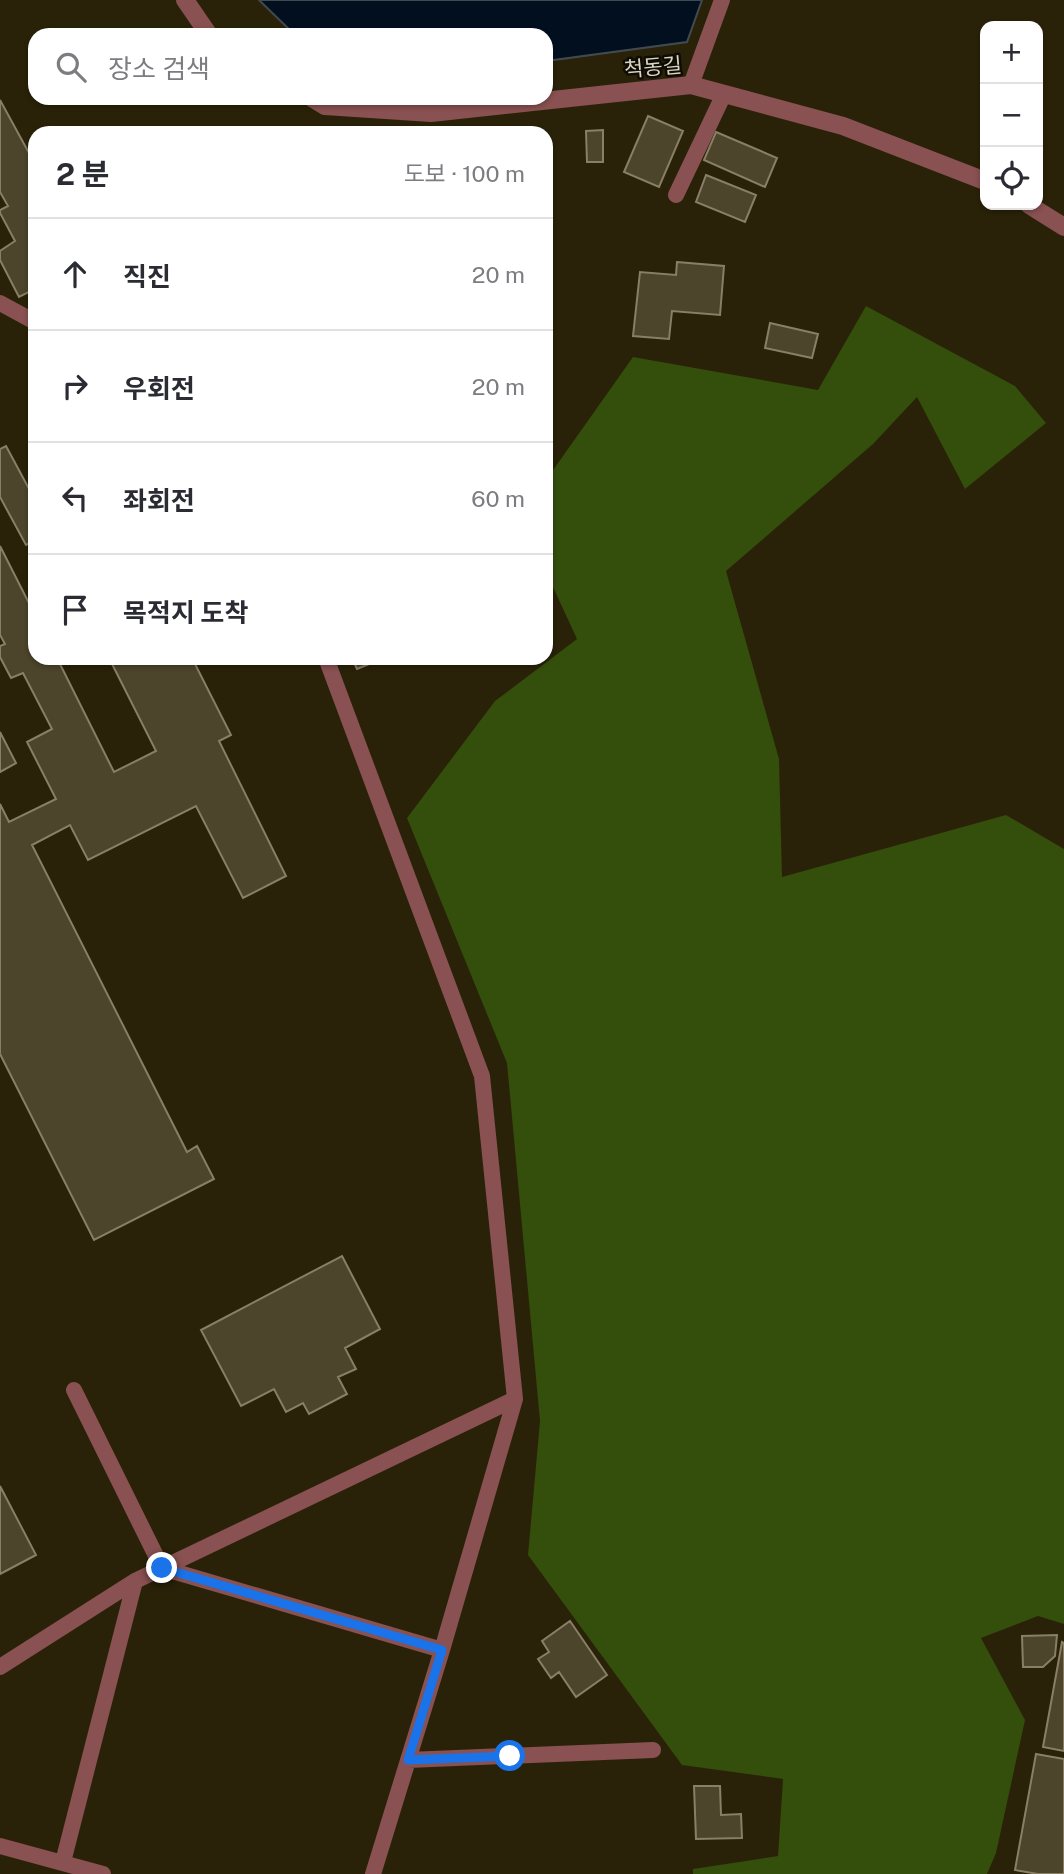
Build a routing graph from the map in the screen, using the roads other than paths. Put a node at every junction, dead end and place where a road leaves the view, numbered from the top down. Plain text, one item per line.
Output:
1 (185, 0) edge
2 (722, 0) edge
3 (204, 28) edge
4 (691, 85) junction
5 (724, 94) junction
6 (553, 100) edge
7 (324, 105) edge
8 (505, 105) edge
9 (980, 179) edge
10 (676, 195) dead end
11 (1037, 210) edge
12 (1064, 227) edge
13 (0, 303) edge
14 (28, 318) edge
15 (329, 665) edge
16 (74, 1390) dead end
17 (514, 1399) junction
18 (162, 1568) junction
19 (135, 1581) junction
20 (442, 1650) junction
21 (0, 1667) edge
22 (653, 1750) dead end
23 (408, 1760) junction
24 (0, 1846) edge
25 (62, 1862) junction
26 (103, 1874) edge
27 (373, 1874) edge

1 - 3 street
2 - 4 lane
4 - 5 street, 척동길
4 - 6 street, 척동길
5 - 9 street, 척동길
5 - 10 lane
7 - 8 street, 척동길
11 - 12 street
13 - 14 lane
15 - 17 lane
16 - 18 lane
17 - 18 lane
17 - 20 lane
18 - 19 lane
18 - 20 lane
19 - 21 lane
19 - 25 lane
20 - 23 lane
22 - 23 lane
23 - 27 lane
24 - 25 lane
25 - 26 lane

